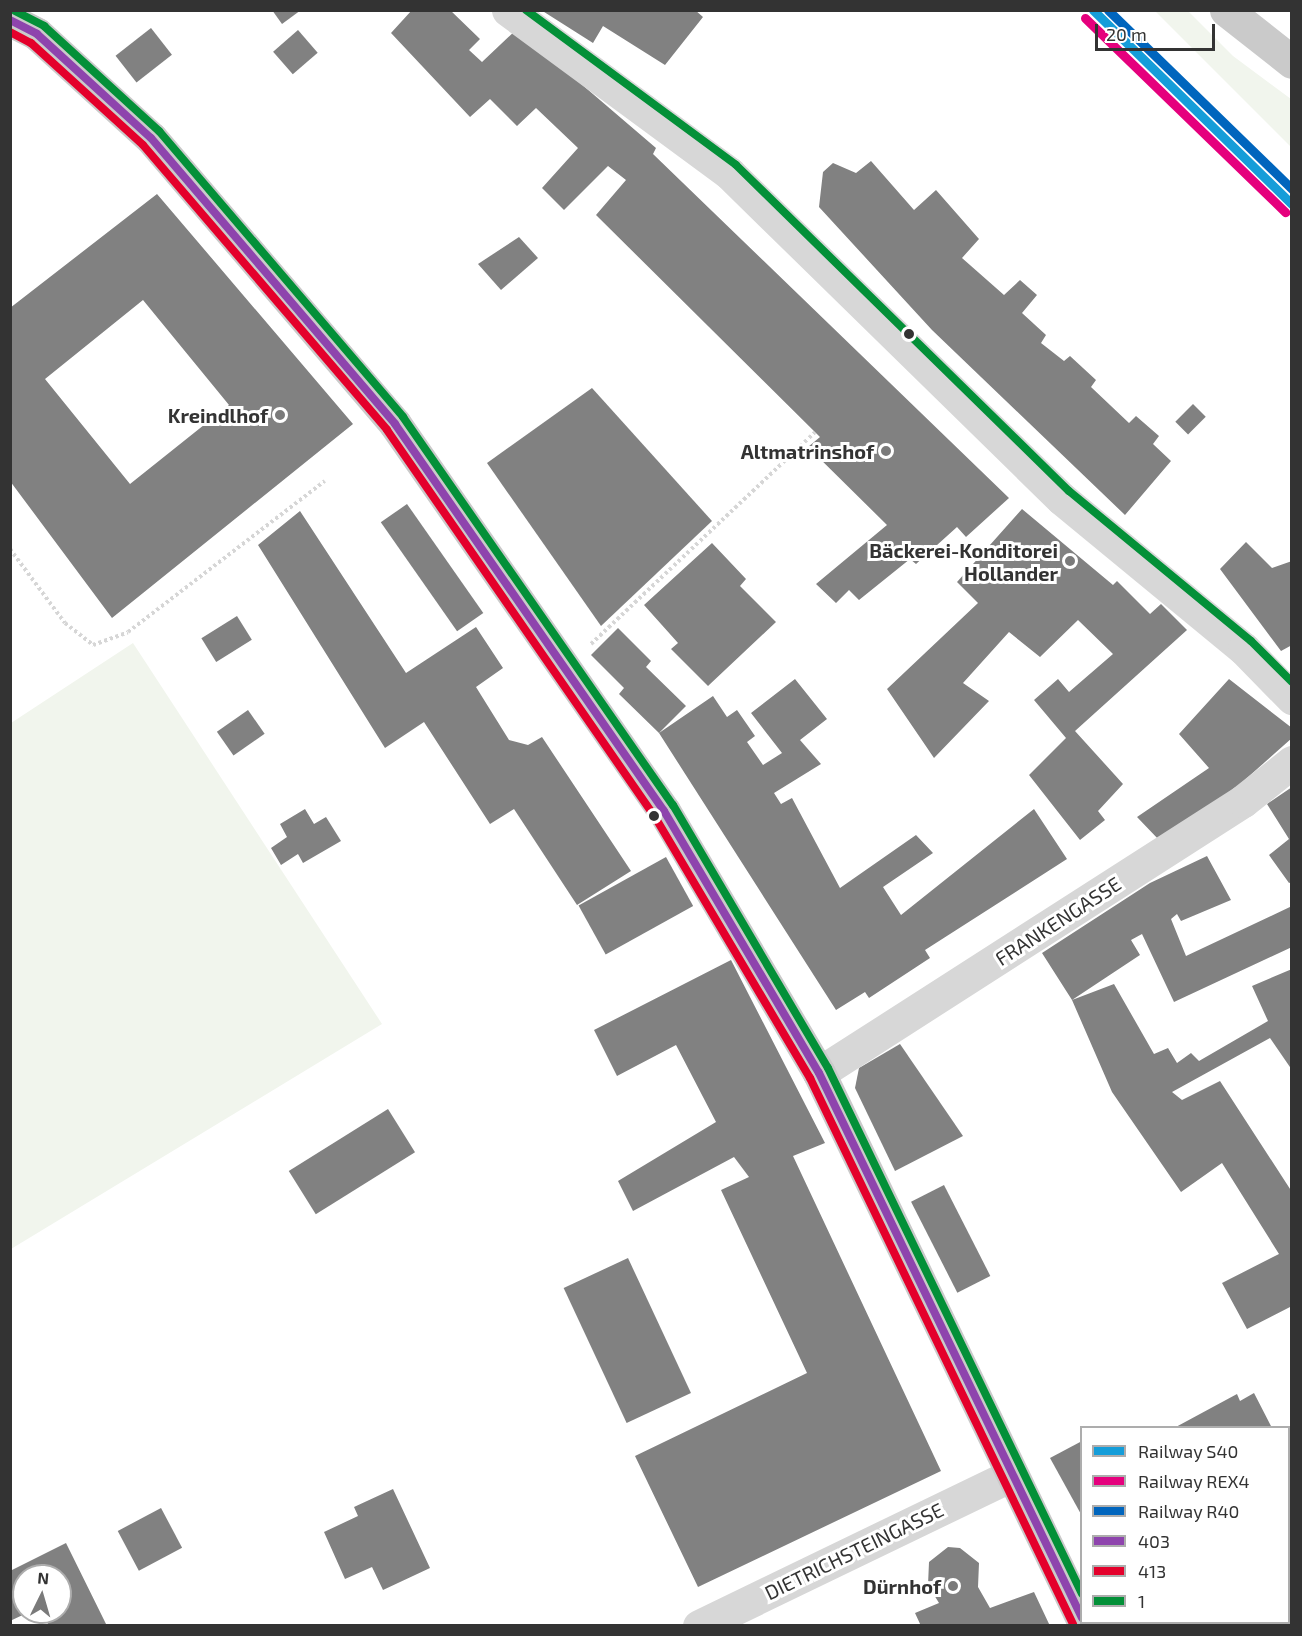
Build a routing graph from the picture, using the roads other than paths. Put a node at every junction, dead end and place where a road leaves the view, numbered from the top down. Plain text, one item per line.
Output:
1 (508, 10) edge
2 (1226, 10) edge
3 (23, 21) edge
4 (1292, 62) edge
5 (1292, 698) edge
6 (1292, 762) edge
7 (819, 1073) junction
8 (1010, 1476) junction
9 (1080, 1616) edge
10 (699, 1626) edge

1 - 5 street
2 - 4 main road
3 - 7 main road
6 - 7 street, FRANKENGASSE
7 - 8 main road
8 - 9 main road
8 - 10 street, DIETRICHSTEINGASSE

